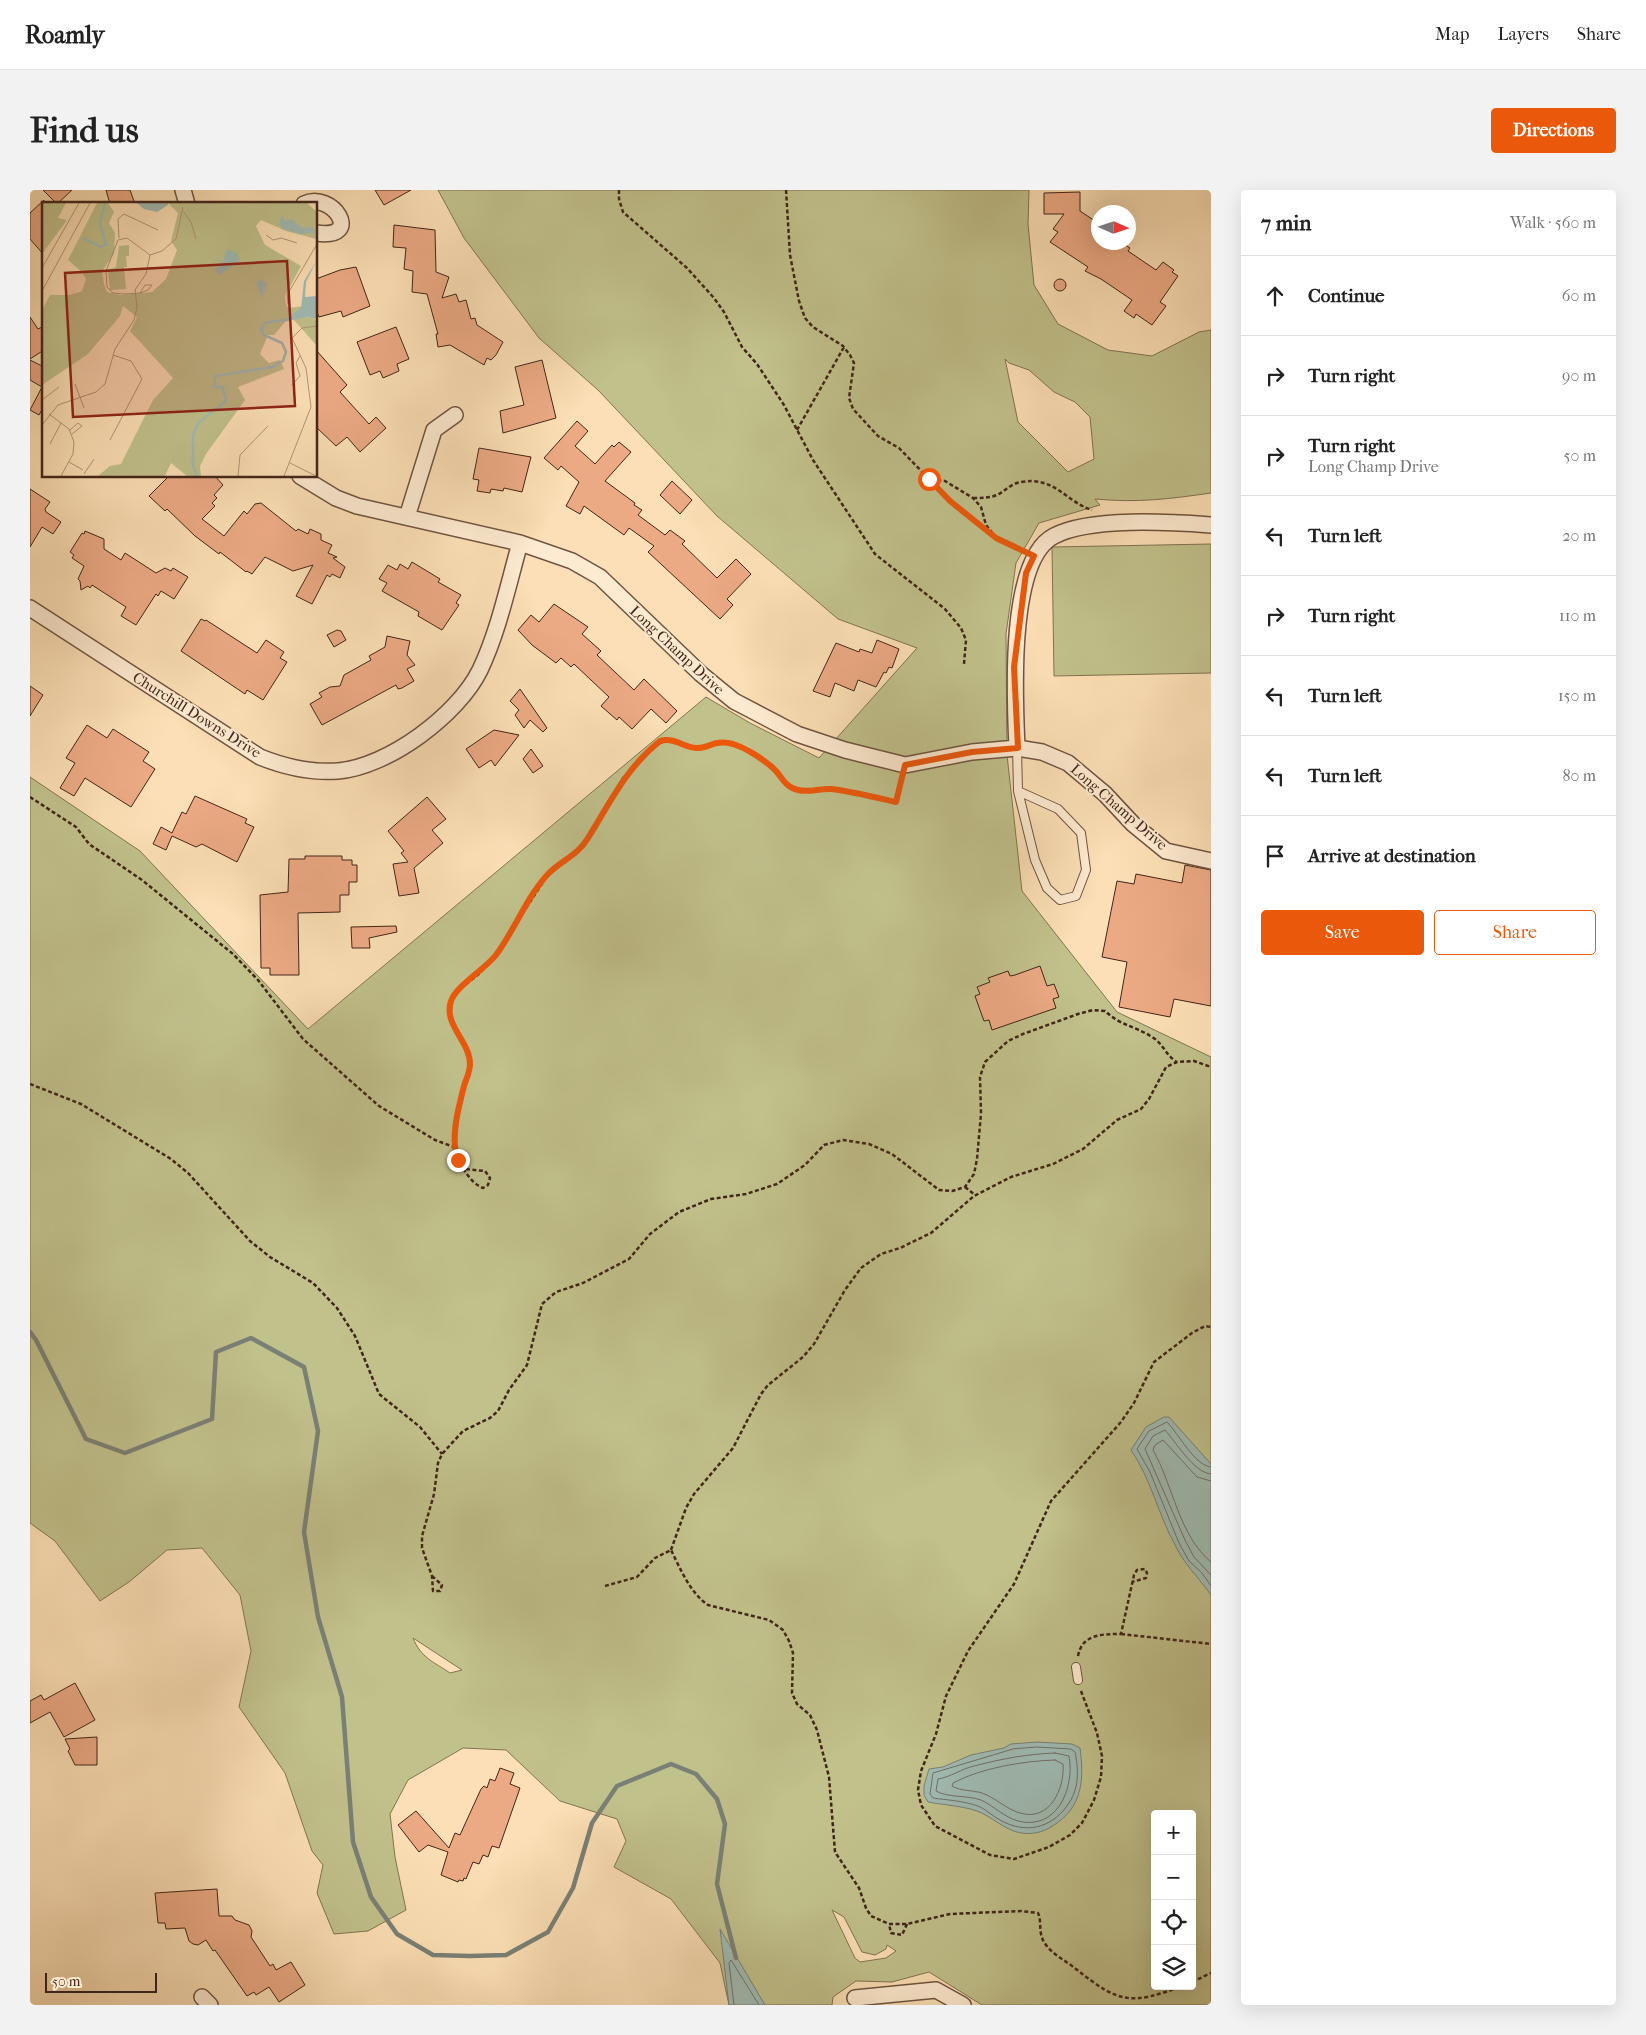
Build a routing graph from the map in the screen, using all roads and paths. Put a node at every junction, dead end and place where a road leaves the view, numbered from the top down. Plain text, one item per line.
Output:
1 (619, 190) edge
2 (786, 190) edge
3 (305, 202) edge
4 (318, 233) edge
5 (844, 348) junction
6 (455, 414) dead end
7 (797, 430) junction
8 (303, 478) edge
9 (929, 479) junction
10 (974, 498) junction
11 (1094, 511) dead end
12 (407, 517) junction
13 (1211, 525) edge
14 (996, 538) junction
15 (520, 542) junction
16 (1034, 556) junction
17 (30, 608) edge
18 (964, 664) dead end
19 (1018, 748) junction
20 (905, 765) junction
21 (1018, 791) junction
22 (30, 797) edge
23 (1211, 861) edge
24 (1177, 1062) junction
25 (1211, 1068) edge
26 (30, 1084) edge
27 (454, 1147) junction
28 (465, 1169) junction
29 (965, 1187) junction
30 (976, 1195) junction
31 (1211, 1327) edge
32 (442, 1454) junction
33 (671, 1550) junction
34 (432, 1576) junction
35 (1132, 1582) junction
36 (605, 1586) dead end
37 (1121, 1634) junction
38 (1211, 1644) edge
39 (1076, 1667) joint
40 (1078, 1680) joint
41 (889, 1924) junction
42 (907, 1924) junction
43 (1211, 1973) edge
44 (1196, 1980) edge
45 (1173, 1990) edge
46 (855, 1998) dead end
47 (963, 2005) edge

1 - 7 path
2 - 5 path
3 - 4 street
5 - 7 path
5 - 9 path
6 - 12 street
7 - 18 path
8 - 12 street, Long Champ Drive
9 - 10 path
9 - 14 path
10 - 11 path
10 - 14 path
12 - 15 street, Long Champ Drive
13 - 16 street
14 - 16 path
15 - 17 street, Churchill Downs Drive
15 - 20 street, Long Champ Drive
16 - 19 street
19 - 20 street, Long Champ Drive
19 - 21 lane
19 - 23 street, Long Champ Drive
20 - 27 path
21 - 21 lane
22 - 27 path
24 - 25 path
24 - 29 path
24 - 30 path
26 - 32 path
27 - 28 path
28 - 28 path
29 - 30 path
29 - 32 path
30 - 33 path
31 - 40 path
32 - 34 path
33 - 36 path
33 - 41 path
34 - 34 path
35 - 35 path
35 - 37 path
37 - 38 path
37 - 39 path
39 - 40 lane
41 - 42 path
41 - 42 path
42 - 45 path
43 - 44 path
46 - 47 street

